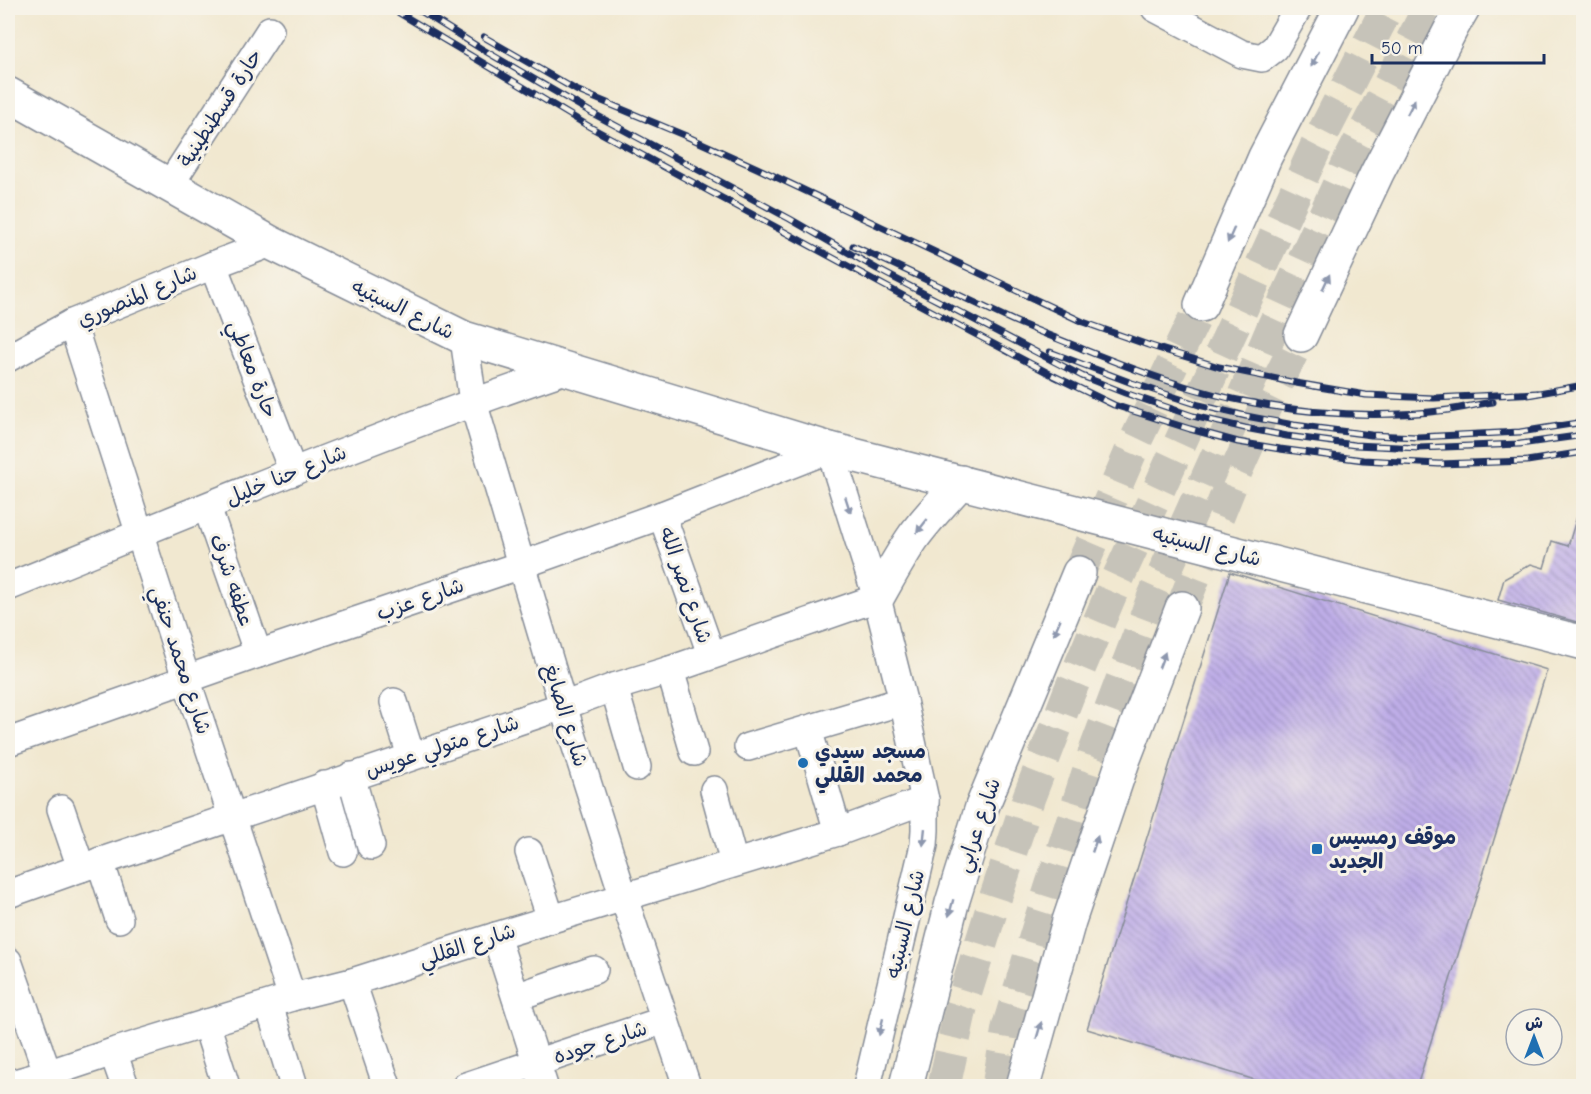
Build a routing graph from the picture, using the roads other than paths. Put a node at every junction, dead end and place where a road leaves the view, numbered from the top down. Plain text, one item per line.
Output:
1 (1155, 8) edge
2 (1298, 8) edge
3 (1342, 8) edge
4 (1463, 8) edge
5 (270, 30) dead end
6 (8, 94) edge
7 (169, 186) junction
8 (271, 243) junction
9 (213, 265) junction
10 (1201, 305) tunnel mouth
11 (72, 323) junction
12 (1301, 335) tunnel mouth
13 (464, 338) junction
14 (8, 358) edge
15 (568, 369) junction
16 (473, 402) junction
17 (830, 449) junction
18 (293, 472) junction
19 (961, 482) junction
20 (207, 507) junction
21 (662, 515) junction
22 (140, 533) junction
23 (520, 565) junction
24 (1079, 573) tunnel mouth
25 (8, 587) edge
26 (877, 598) junction
27 (1182, 608) tunnel mouth
28 (1584, 643) edge
29 (258, 654) junction
30 (711, 654) junction
31 (670, 670) junction
32 (186, 678) junction
33 (614, 687) junction
34 (903, 701) junction
35 (394, 702) dead end
36 (563, 706) junction
37 (808, 729) junction
38 (8, 742) edge
39 (748, 747) dead end
40 (694, 752) dead end
41 (411, 756) junction
42 (638, 767) dead end
43 (351, 776) junction
44 (324, 785) junction
45 (714, 790) dead end
46 (925, 800) junction
47 (61, 809) dead end
48 (233, 816) junction
49 (838, 832) junction
50 (371, 846) dead end
51 (343, 852) dead end
52 (530, 852) dead end
53 (734, 863) junction
54 (91, 864) junction
55 (8, 894) edge
56 (624, 898) junction
57 (119, 919) dead end
58 (551, 919) junction
59 (496, 936) junction
60 (8, 961) edge
61 (594, 970) dead end
62 (352, 982) junction
63 (516, 998) junction
64 (280, 1001) junction
65 (665, 1020) junction
66 (207, 1023) junction
67 (113, 1052) junction
68 (540, 1075) edge
69 (49, 1080) edge
70 (8, 1086) edge
71 (125, 1086) edge
72 (226, 1086) edge
73 (294, 1086) edge
74 (387, 1086) edge
75 (466, 1086) edge
76 (687, 1086) edge
77 (867, 1086) edge
78 (906, 1086) edge
79 (1023, 1086) edge

1 - 2 street
3 -> 10 street
12 -> 4 street
5 - 7 street, حارة قسطنطينية
6 - 7 street, شارع السبتيه
7 - 8 street, شارع السبتيه
8 - 9 street, شارع المنصوري
8 - 13 street, شارع السبتيه
9 - 11 street, شارع المنصوري
9 - 18 street, حارة معاطي
11 - 14 street, شارع المنصوري
11 - 22 street, شارع محمد حنفي
13 - 15 street, شارع السبتيه
13 - 16 street, شارع الصايغ
15 - 16 street, شارع حنا خليل
15 - 17 street, شارع السبتيه
16 - 18 street, شارع حنا خليل
16 - 23 street, شارع الصايغ
17 - 19 street, شارع السبتيه
17 - 21 street, شارع عزب
17 -> 26 street, شارع السبتيه
18 - 20 street, شارع حنا خليل
19 -> 26 street
19 - 28 street, شارع السبتيه
20 - 22 street, شارع حنا خليل
20 - 29 street, عطفه شرف
21 - 23 street, شارع عزب
21 - 30 street, شارع نصر الله
22 - 25 street, شارع حنا خليل
22 - 32 street, شارع محمد حنفي
23 - 29 street, شارع عزب
23 - 36 street, شارع الصايغ
24 -> 78 street, شارع عرابي
26 - 30 street, شارع متولي عويس
26 - 34 street, شارع السبتيه
79 -> 27 street
29 - 32 street, شارع عزب
30 - 31 street, شارع متولي عويس
31 - 33 street, شارع متولي عويس
31 - 40 street
32 - 38 street, شارع عزب
32 - 48 street, شارع محمد حنفي
33 - 36 street, شارع متولي عويس
33 - 42 street
34 - 37 street
34 - 46 street, شارع السبتيه
35 - 41 street
36 - 41 street, شارع متولي عويس
36 - 56 street, شارع الصايغ
37 - 39 street
37 - 49 street
41 - 43 street, شارع متولي عويس
43 - 44 street, شارع متولي عويس
43 - 50 street
44 - 48 street, شارع متولي عويس
44 - 51 street
45 - 53 street
46 - 49 street, شارع القللي
46 -> 77 street, شارع السبتيه
47 - 54 street
48 - 54 street, شارع متولي عويس
48 - 64 street, شارع محمد حنفي
49 - 53 street, شارع القللي
52 - 58 street
53 - 56 street, شارع القللي
54 - 55 street, شارع متولي عويس
54 - 57 street
56 - 58 street, شارع القللي
56 - 65 street, شارع الصايغ
58 - 59 street, شارع القللي
59 - 62 street, شارع القللي
59 - 63 street
60 - 69 street
61 - 63 street
62 - 64 street, شارع القللي
62 - 74 street
63 - 68 street
64 - 66 street, شارع القللي
64 - 73 street, شارع محمد حنفي
65 - 68 street, شارع جوده
65 - 76 street, شارع الصايغ
66 - 67 street, شارع القللي
66 - 72 street
67 - 69 street, شارع القللي
67 - 71 street
68 - 75 street, شارع جوده
69 - 70 street, شارع القللي

